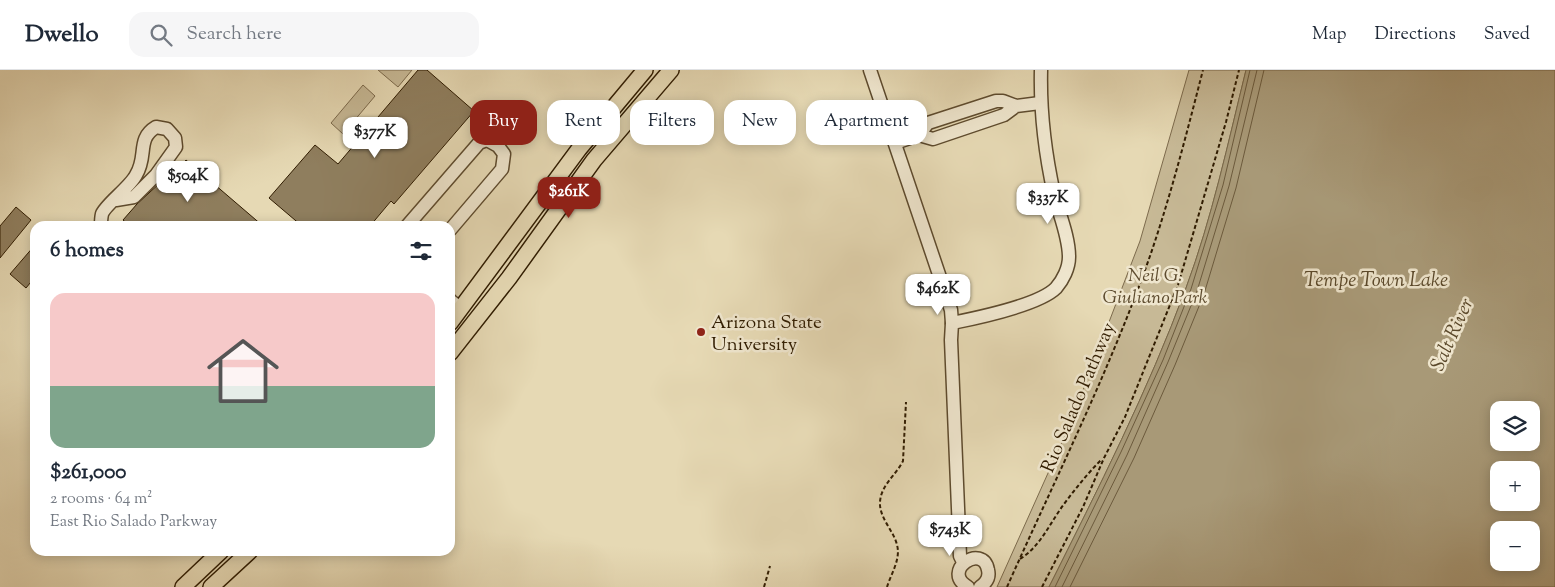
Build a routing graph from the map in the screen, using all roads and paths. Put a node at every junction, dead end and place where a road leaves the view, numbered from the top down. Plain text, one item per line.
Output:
1 (645, 70) edge
2 (670, 70) edge
3 (870, 70) edge
4 (1040, 70) edge
5 (1203, 70) edge
6 (1239, 70) edge
7 (880, 100) edge
8 (1040, 103) junction
9 (927, 137) edge
10 (896, 145) edge
11 (116, 200) junction
12 (101, 221) edge
13 (412, 221) edge
14 (455, 224) edge
15 (456, 305) edge
16 (952, 323) junction
17 (455, 347) edge
18 (906, 402) dead end
19 (1104, 458) junction
20 (216, 556) edge
21 (245, 556) edge
22 (1020, 559) junction
23 (963, 562) junction
24 (770, 566) dead end
25 (183, 587) edge
26 (211, 587) edge
27 (764, 587) edge
28 (887, 587) edge
29 (968, 587) edge
30 (980, 587) edge
31 (1007, 587) edge
32 (1042, 587) edge

1 - 15 main road
2 - 17 main road
3 - 7 street
4 - 8 street
5 - 22 path, Rio Salado Pathway
6 - 19 path
8 - 9 street
8 - 16 street
10 - 16 street
11 - 11 street
11 - 12 street
13 - 14 street
16 - 23 street
18 - 28 path
19 - 22 path
19 - 32 path
20 - 25 main road
21 - 26 main road
22 - 31 path, Rio Salado Pathway
23 - 29 street
23 - 30 street
24 - 27 path

